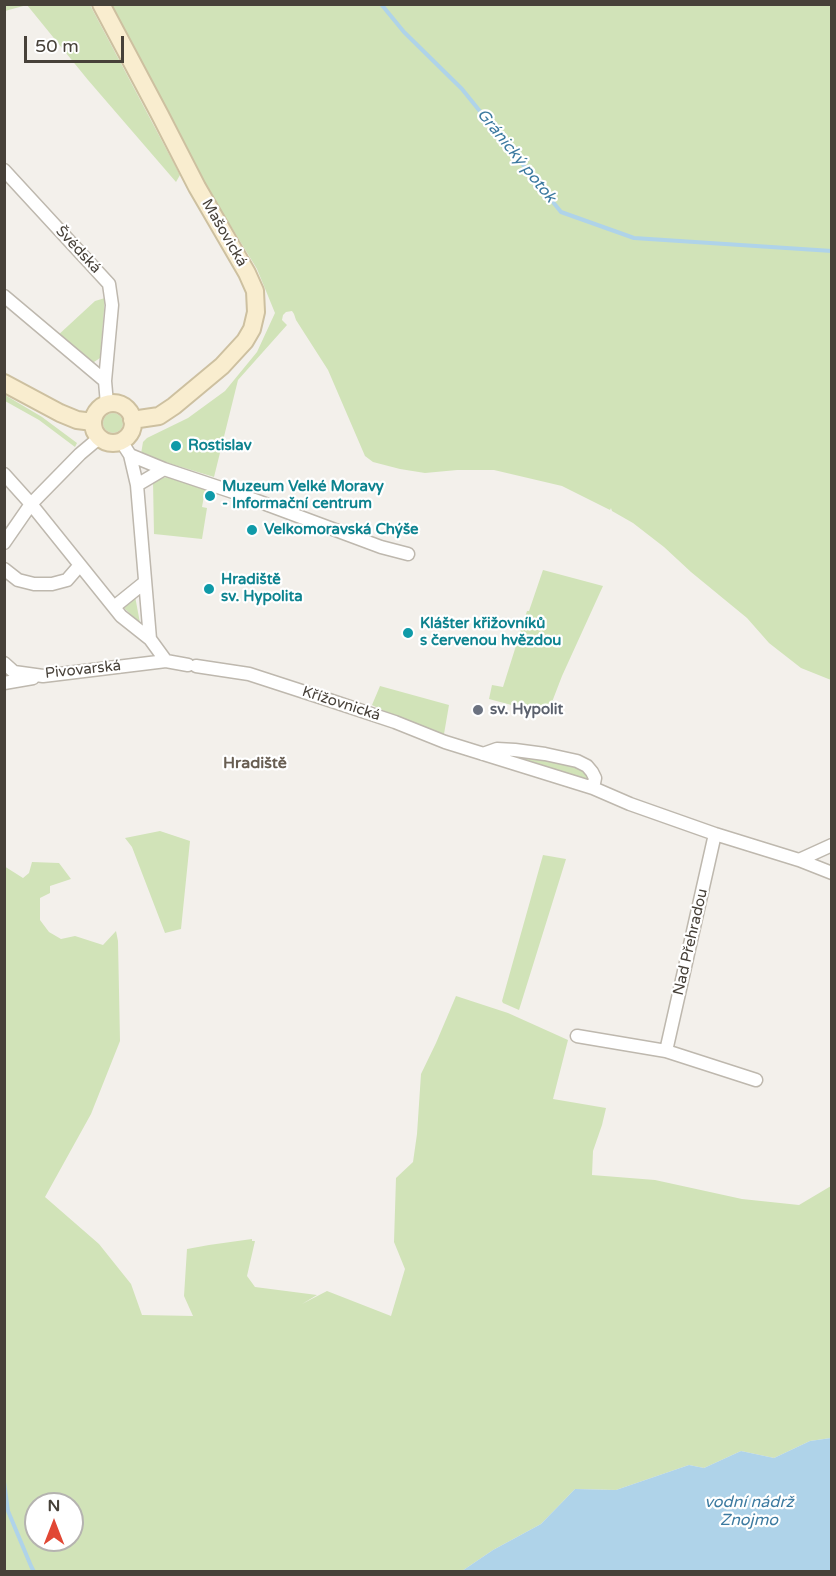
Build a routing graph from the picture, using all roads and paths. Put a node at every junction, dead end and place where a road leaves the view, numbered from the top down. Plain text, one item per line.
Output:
1 (101, 4) edge
2 (4, 170) edge
3 (4, 296) edge
4 (105, 381) junction
5 (4, 383) edge
6 (107, 404) junction
7 (132, 420) junction
8 (93, 422) junction
9 (99, 438) junction
10 (126, 448) junction
11 (164, 469) junction
12 (4, 474) edge
13 (137, 485) junction
14 (31, 504) junction
15 (4, 543) edge
16 (408, 554) dead end
17 (80, 565) junction
18 (4, 569) edge
19 (145, 582) junction
20 (114, 608) junction
21 (150, 639) junction
22 (166, 661) junction
23 (4, 663) edge
24 (43, 676) junction
25 (4, 684) edge
26 (483, 754) junction
27 (593, 788) junction
28 (715, 834) junction
29 (831, 845) edge
30 (799, 860) junction
31 (831, 873) edge
32 (577, 1036) dead end
33 (666, 1050) junction
34 (756, 1080) dead end

1 - 7 street, Mašovická
2 - 4 street, Švédská
3 - 4 street
4 - 6 street, Švédská
5 - 8 street
6 - 7 street
6 - 8 street
7 - 10 street
8 - 9 street
9 - 10 street
9 - 14 street
10 - 11 street
10 - 13 street
11 - 13 street
11 - 16 street
12 - 14 street
13 - 19 street
14 - 15 street
14 - 17 street
17 - 18 street
17 - 20 street
19 - 20 street
19 - 21 street
20 - 21 street
21 - 22 street
22 - 24 street, Pivovarská
22 - 26 street, Křížovnická
23 - 24 street, Pivovarská
24 - 25 street
26 - 27 street, Křížovnická
26 - 27 street, Křížovnická
27 - 28 street, Křížovnická
28 - 30 street, Křížovnická
28 - 33 street, Nad Přehradou
29 - 30 street
30 - 31 street, Křížovnická
32 - 33 street
33 - 34 street

